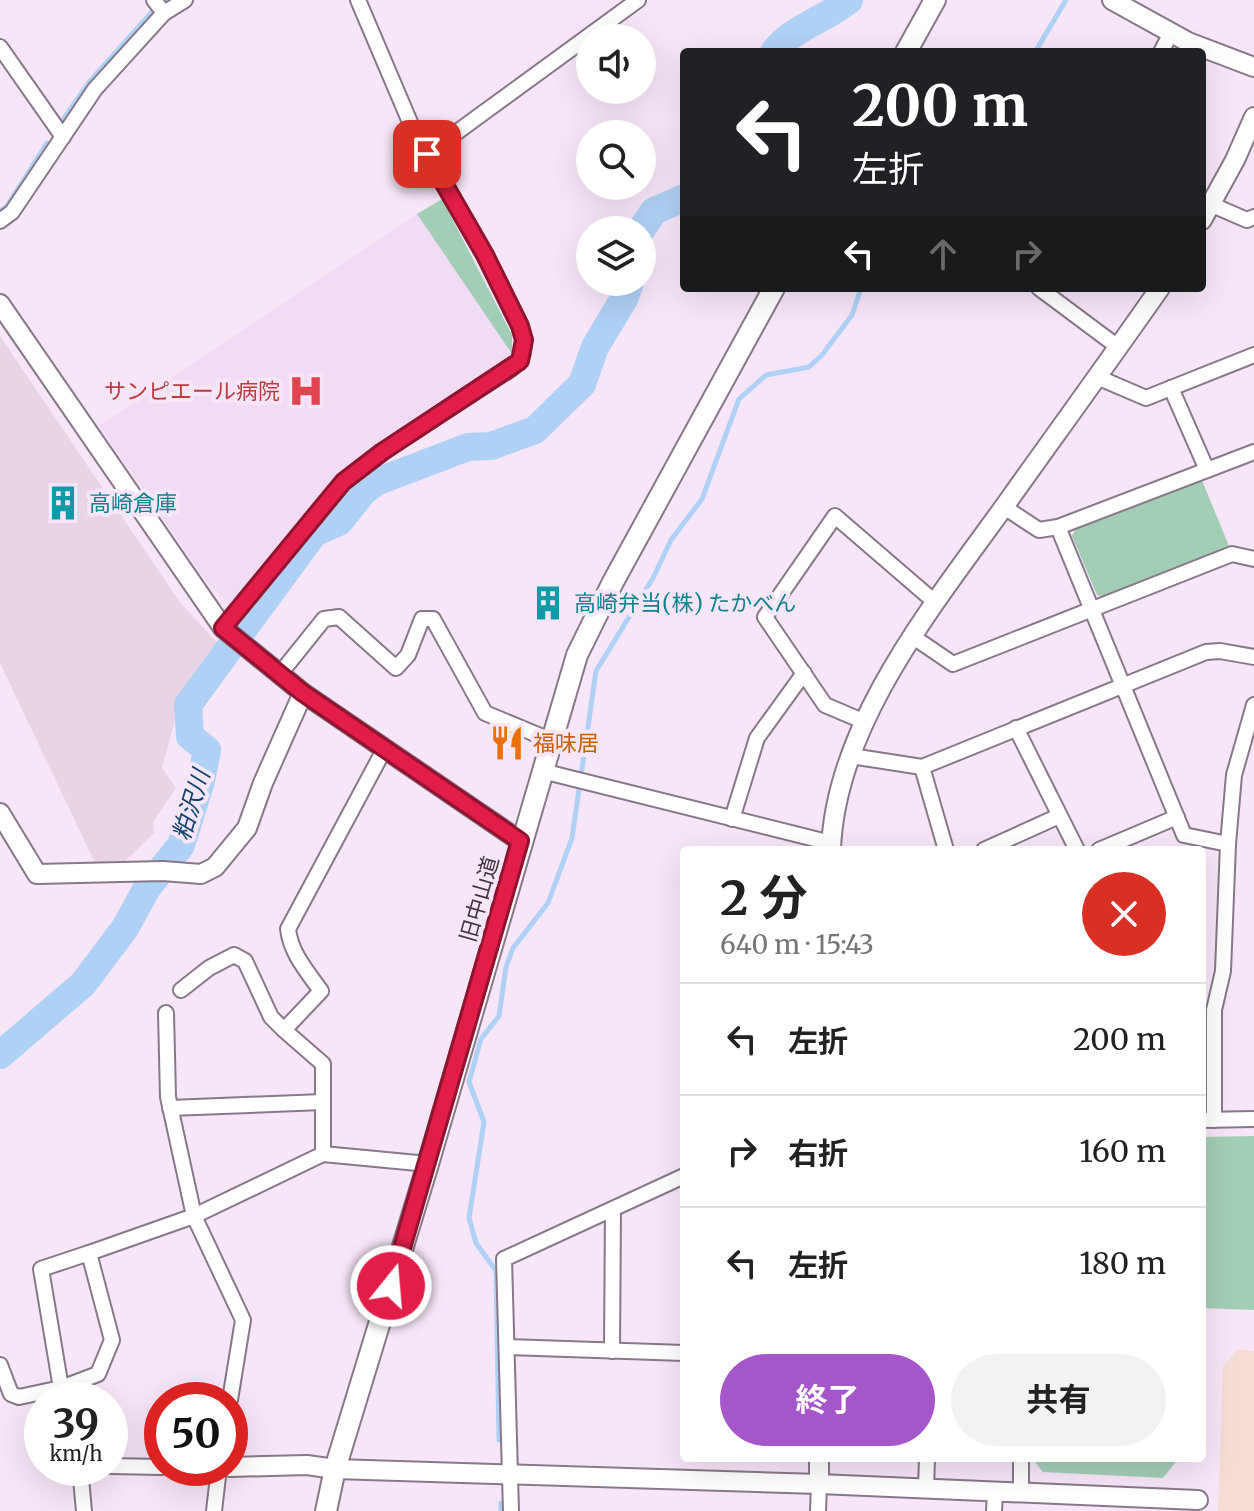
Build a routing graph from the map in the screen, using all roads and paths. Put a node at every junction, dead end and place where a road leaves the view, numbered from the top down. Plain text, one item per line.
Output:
1 (154, 0) edge
2 (185, 0) edge
3 (358, 0) edge
4 (638, 0) edge
5 (935, 0) edge
6 (1112, 0) edge
7 (164, 13) junction
8 (1171, 33) junction
9 (0, 47) edge
10 (908, 48) edge
11 (1163, 48) edge
12 (1254, 67) edge
13 (1254, 117) edge
14 (63, 137) junction
15 (427, 154) junction
16 (1206, 212) edge
17 (1254, 217) edge
18 (0, 221) edge
19 (772, 292) edge
20 (1044, 292) edge
21 (1157, 292) edge
22 (0, 304) edge
23 (1118, 347) junction
24 (1254, 355) edge
25 (1097, 377) junction
26 (1171, 388) junction
27 (1254, 452) edge
28 (1207, 470) junction
29 (1004, 507) junction
30 (1058, 527) junction
31 (1254, 559) edge
32 (936, 603) junction
33 (1093, 609) junction
34 (227, 631) junction
35 (912, 636) junction
36 (1254, 657) edge
37 (804, 673) junction
38 (279, 675) junction
39 (1123, 685) junction
40 (303, 693) junction
41 (1254, 705) edge
42 (865, 722) junction
43 (1016, 728) junction
44 (550, 740) junction
45 (385, 748) junction
46 (851, 756) junction
47 (922, 767) junction
48 (542, 771) junction
49 (0, 813) edge
50 (1059, 816) junction
51 (1177, 817) junction
52 (732, 819) junction
53 (520, 841) junction
54 (1228, 844) junction
55 (831, 846) edge
56 (945, 846) edge
57 (993, 846) edge
58 (1075, 846) edge
59 (1108, 846) edge
60 (181, 990) dead end
61 (166, 1013) dead end
62 (284, 1030) junction
63 (323, 1102) junction
64 (170, 1108) junction
65 (1254, 1119) edge
66 (1208, 1120) edge
67 (323, 1154) junction
68 (428, 1164) junction
69 (680, 1178) edge
70 (613, 1209) junction
71 (194, 1216) junction
72 (89, 1253) junction
73 (507, 1347) junction
74 (612, 1351) junction
75 (680, 1353) edge
76 (0, 1365) edge
77 (60, 1382) edge
78 (84, 1382) edge
79 (233, 1382) edge
80 (24, 1397) edge
81 (819, 1462) edge
82 (927, 1462) edge
83 (1021, 1462) edge
84 (248, 1467) edge
85 (335, 1469) junction
86 (508, 1473) junction
87 (819, 1484) junction
88 (82, 1486) edge
89 (217, 1486) edge
90 (926, 1489) junction
91 (1021, 1493) junction
92 (994, 1502) edge
93 (1198, 1505) edge
94 (84, 1511) edge
95 (214, 1511) edge
96 (326, 1511) edge
97 (511, 1511) edge
98 (818, 1511) edge

1 - 7 street
2 - 7 street
3 - 15 street
4 - 15 street
5 - 10 main road
6 - 8 street
7 - 14 street
8 - 11 street
8 - 12 street
9 - 14 street
13 - 16 street
14 - 18 street
15 - 34 street
16 - 17 street
19 - 44 main road, 旧中山道
20 - 23 street
21 - 23 street
22 - 34 street
23 - 25 street
24 - 26 street
25 - 26 street
25 - 29 street
26 - 28 street
27 - 28 street
28 - 30 street
29 - 30 street
29 - 32 street
30 - 33 street
31 - 33 street
32 - 35 street
32 - 37 street
33 - 35 street
33 - 39 street
34 - 38 street
35 - 42 street
36 - 39 street
37 - 42 street
37 - 52 street
38 - 40 street
38 - 44 street
39 - 43 street
39 - 51 street
40 - 45 street
40 - 49 street
41 - 54 street
42 - 46 street
43 - 47 street
43 - 50 street
44 - 48 main road, 旧中山道
45 - 53 street
45 - 62 street
46 - 47 street
46 - 55 street
47 - 56 street
48 - 52 street
48 - 53 main road, 旧中山道
50 - 57 street
50 - 58 street
51 - 54 street
51 - 59 street
52 - 55 street
53 - 68 main road, 旧中山道
54 - 66 street
60 - 62 street
61 - 64 street
62 - 63 street
63 - 64 street
63 - 67 street
64 - 71 street
65 - 66 street
67 - 68 street
67 - 71 street
68 - 85 main road, 旧中山道
69 - 70 street
70 - 73 street
70 - 74 street
71 - 72 street
71 - 79 street
72 - 77 street
72 - 78 street
73 - 74 street
73 - 86 street
74 - 75 street
76 - 80 street
81 - 87 street
82 - 90 street
83 - 91 street
84 - 85 street
85 - 86 street
85 - 96 main road, 旧中山道
86 - 87 street
86 - 97 street
87 - 90 street
87 - 98 street
88 - 94 street
89 - 95 street
90 - 92 street
91 - 92 street
91 - 93 street

